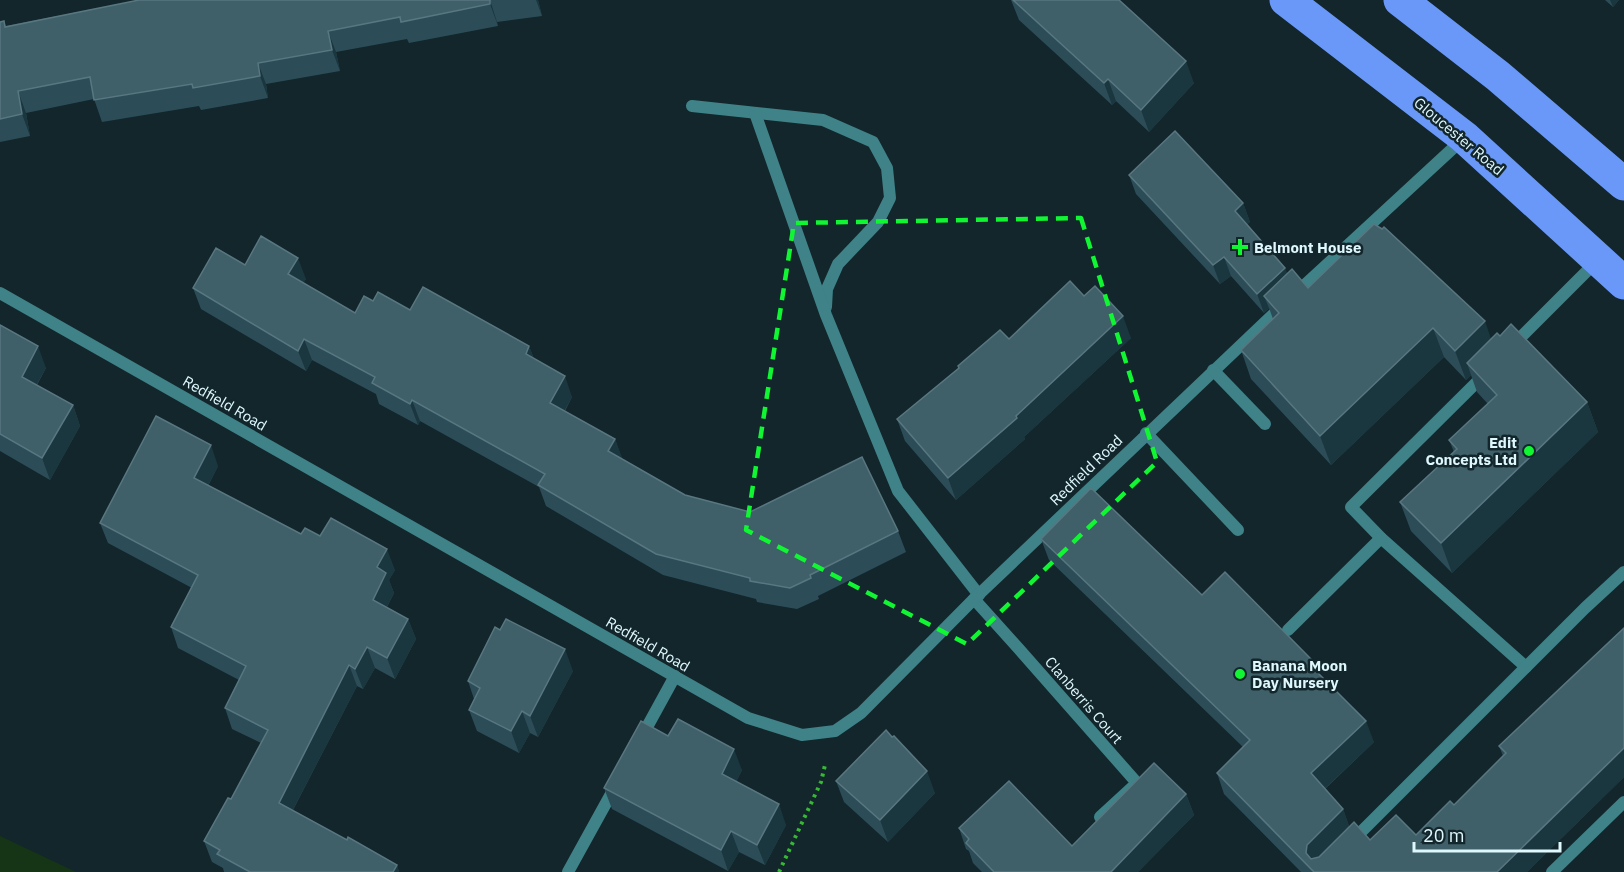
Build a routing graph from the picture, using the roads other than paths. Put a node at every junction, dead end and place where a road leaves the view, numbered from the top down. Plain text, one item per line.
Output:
1 (1286, 0) edge
2 (1400, 0) edge
3 (692, 106) dead end
4 (754, 113) junction
5 (1464, 137) junction
6 (1624, 184) edge
7 (1599, 259) junction
8 (1624, 283) edge
9 (0, 292) edge
10 (826, 315) junction
11 (1213, 370) junction
12 (1265, 424) dead end
13 (1146, 433) junction
14 (1238, 530) dead end
15 (1381, 538) junction
16 (1624, 572) edge
17 (976, 597) junction
18 (1288, 630) dead end
19 (1526, 667) junction
20 (675, 676) junction
21 (636, 748) edge
22 (624, 769) edge
23 (1624, 802) edge
24 (1100, 817) edge
25 (1346, 847) edge
26 (568, 872) edge
27 (1552, 872) edge

1 - 5 main road, Gloucester Road
2 - 6 main road
3 - 4 street
4 - 10 street
4 - 10 street
5 - 7 main road, Gloucester Road
5 - 11 street, Redfield Road
7 - 8 main road, Gloucester Road
7 - 15 street
9 - 20 street, Redfield Road
10 - 17 street
11 - 12 street
11 - 13 street, Redfield Road
13 - 14 street
13 - 17 street, Redfield Road
15 - 18 street
15 - 19 street
16 - 19 street
17 - 20 street, Redfield Road
17 - 24 street, Clanberris Court
19 - 25 street
20 - 21 street
22 - 26 street
23 - 27 street

